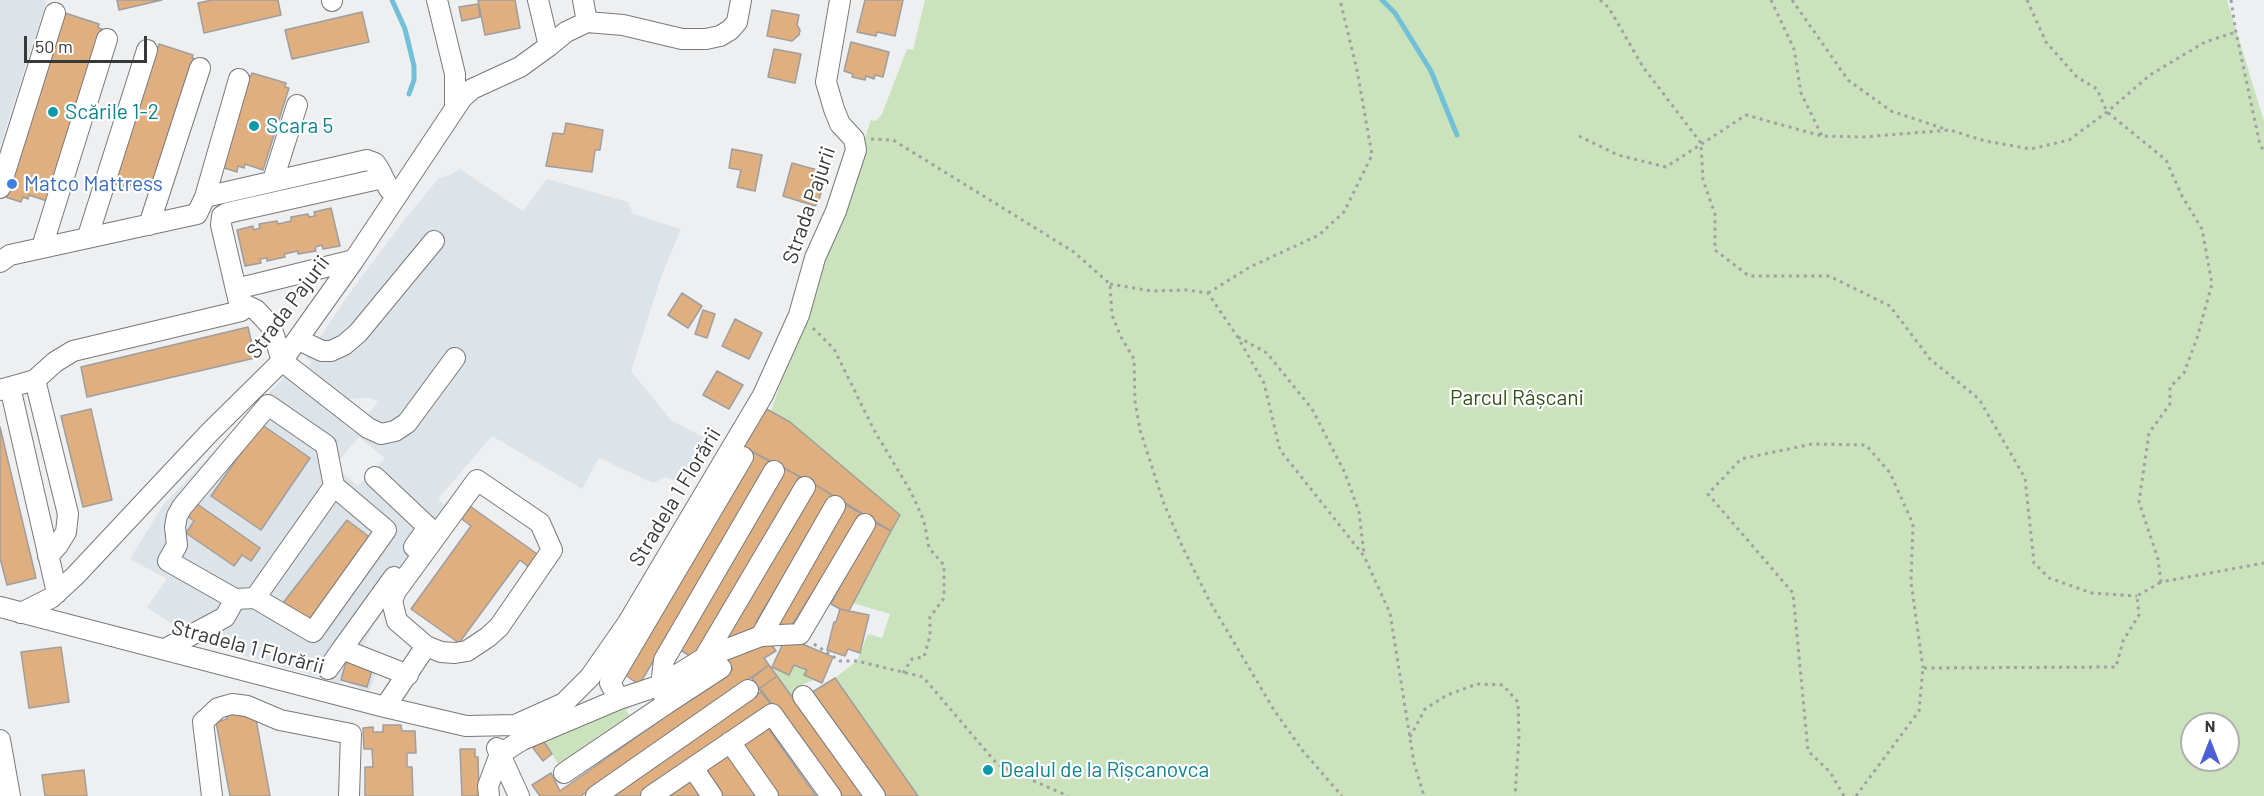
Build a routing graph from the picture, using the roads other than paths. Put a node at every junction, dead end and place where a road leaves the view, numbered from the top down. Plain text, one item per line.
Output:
1 (437, 0) edge
2 (538, 0) edge
3 (583, 0) edge
4 (741, 0) edge
5 (840, 0) edge
6 (56, 13) dead end
7 (587, 22) junction
8 (107, 39) dead end
9 (549, 46) junction
10 (147, 50) dead end
11 (200, 68) dead end
12 (239, 79) dead end
13 (297, 105) dead end
14 (455, 106) junction
15 (383, 178) junction
16 (273, 180) junction
17 (0, 188) edge
18 (205, 197) junction
19 (396, 198) junction
20 (149, 225) junction
21 (88, 236) junction
22 (434, 241) dead end
23 (42, 247) junction
24 (354, 260) junction
25 (0, 262) edge
26 (238, 296) junction
27 (299, 340) junction
28 (455, 358) dead end
29 (282, 361) junction
30 (35, 380) junction
31 (5, 388) edge
32 (748, 421) joint
33 (743, 457) dead end
34 (774, 471) dead end
35 (375, 477) dead end
36 (334, 486) junction
37 (805, 488) dead end
38 (835, 506) dead end
39 (865, 524) dead end
40 (48, 555) junction
41 (57, 593) junction
42 (245, 599) junction
43 (0, 607) edge
44 (21, 613) junction
45 (761, 636) junction
46 (426, 646) junction
47 (342, 649) junction
48 (165, 650) junction
49 (713, 663) junction
50 (328, 669) dead end
51 (408, 675) junction
52 (748, 690) dead end
53 (663, 694) junction
54 (803, 696) dead end
55 (619, 699) junction
56 (385, 707) junction
57 (485, 727) junction
58 (0, 740) edge
59 (730, 742) junction
60 (505, 752) junction
61 (693, 768) junction
62 (564, 773) dead end
63 (10, 796) edge
64 (212, 796) edge
65 (349, 796) edge
66 (489, 796) edge
67 (519, 796) edge
68 (530, 796) edge
69 (596, 796) edge
70 (652, 796) edge
71 (712, 796) edge
72 (768, 796) edge
73 (831, 796) edge
74 (875, 796) edge

1 - 14 street
2 - 9 street
3 - 7 street
4 - 7 street
5 - 32 street, Strada Pajurii
6 - 17 street
7 - 9 street, Strada Pajurii
8 - 23 street
9 - 14 street, Strada Pajurii
10 - 21 street
11 - 20 street
12 - 18 street
13 - 16 street
14 - 19 street, Strada Pajurii
15 - 16 street
15 - 19 street
15 - 26 street
16 - 18 street
18 - 20 street
19 - 24 street, Strada Pajurii
20 - 21 street
21 - 23 street
22 - 27 street
23 - 25 street
24 - 26 street
24 - 27 street, Strada Pajurii
26 - 29 street
26 - 30 street
27 - 29 street, Strada Pajurii
28 - 29 street
29 - 41 street, Strada Pajurii
30 - 31 street
30 - 40 street
31 - 40 street
32 - 57 street, Stradela 1 Florării
33 - 55 street
34 - 53 street
35 - 47 street
36 - 42 street
36 - 42 street
36 - 42 street
37 - 49 street
38 - 45 street
39 - 45 street
40 - 41 street
41 - 44 street, Strada Pajurii
42 - 48 street
43 - 44 street, Stradela 1 Florării
44 - 48 street, Stradela 1 Florării
45 - 49 street
46 - 46 street
46 - 51 street
47 - 50 street
47 - 51 street
48 - 56 street, Stradela 1 Florării
49 - 53 street
51 - 56 street
52 - 69 street
53 - 55 street
53 - 62 street
54 - 74 street
55 - 60 street
56 - 57 street, Stradela 1 Florării
57 - 60 street
58 - 63 street
59 - 61 street
59 - 72 street
59 - 73 street
60 - 66 street
60 - 67 street
60 - 68 street
61 - 70 street
61 - 71 street
64 - 65 street

